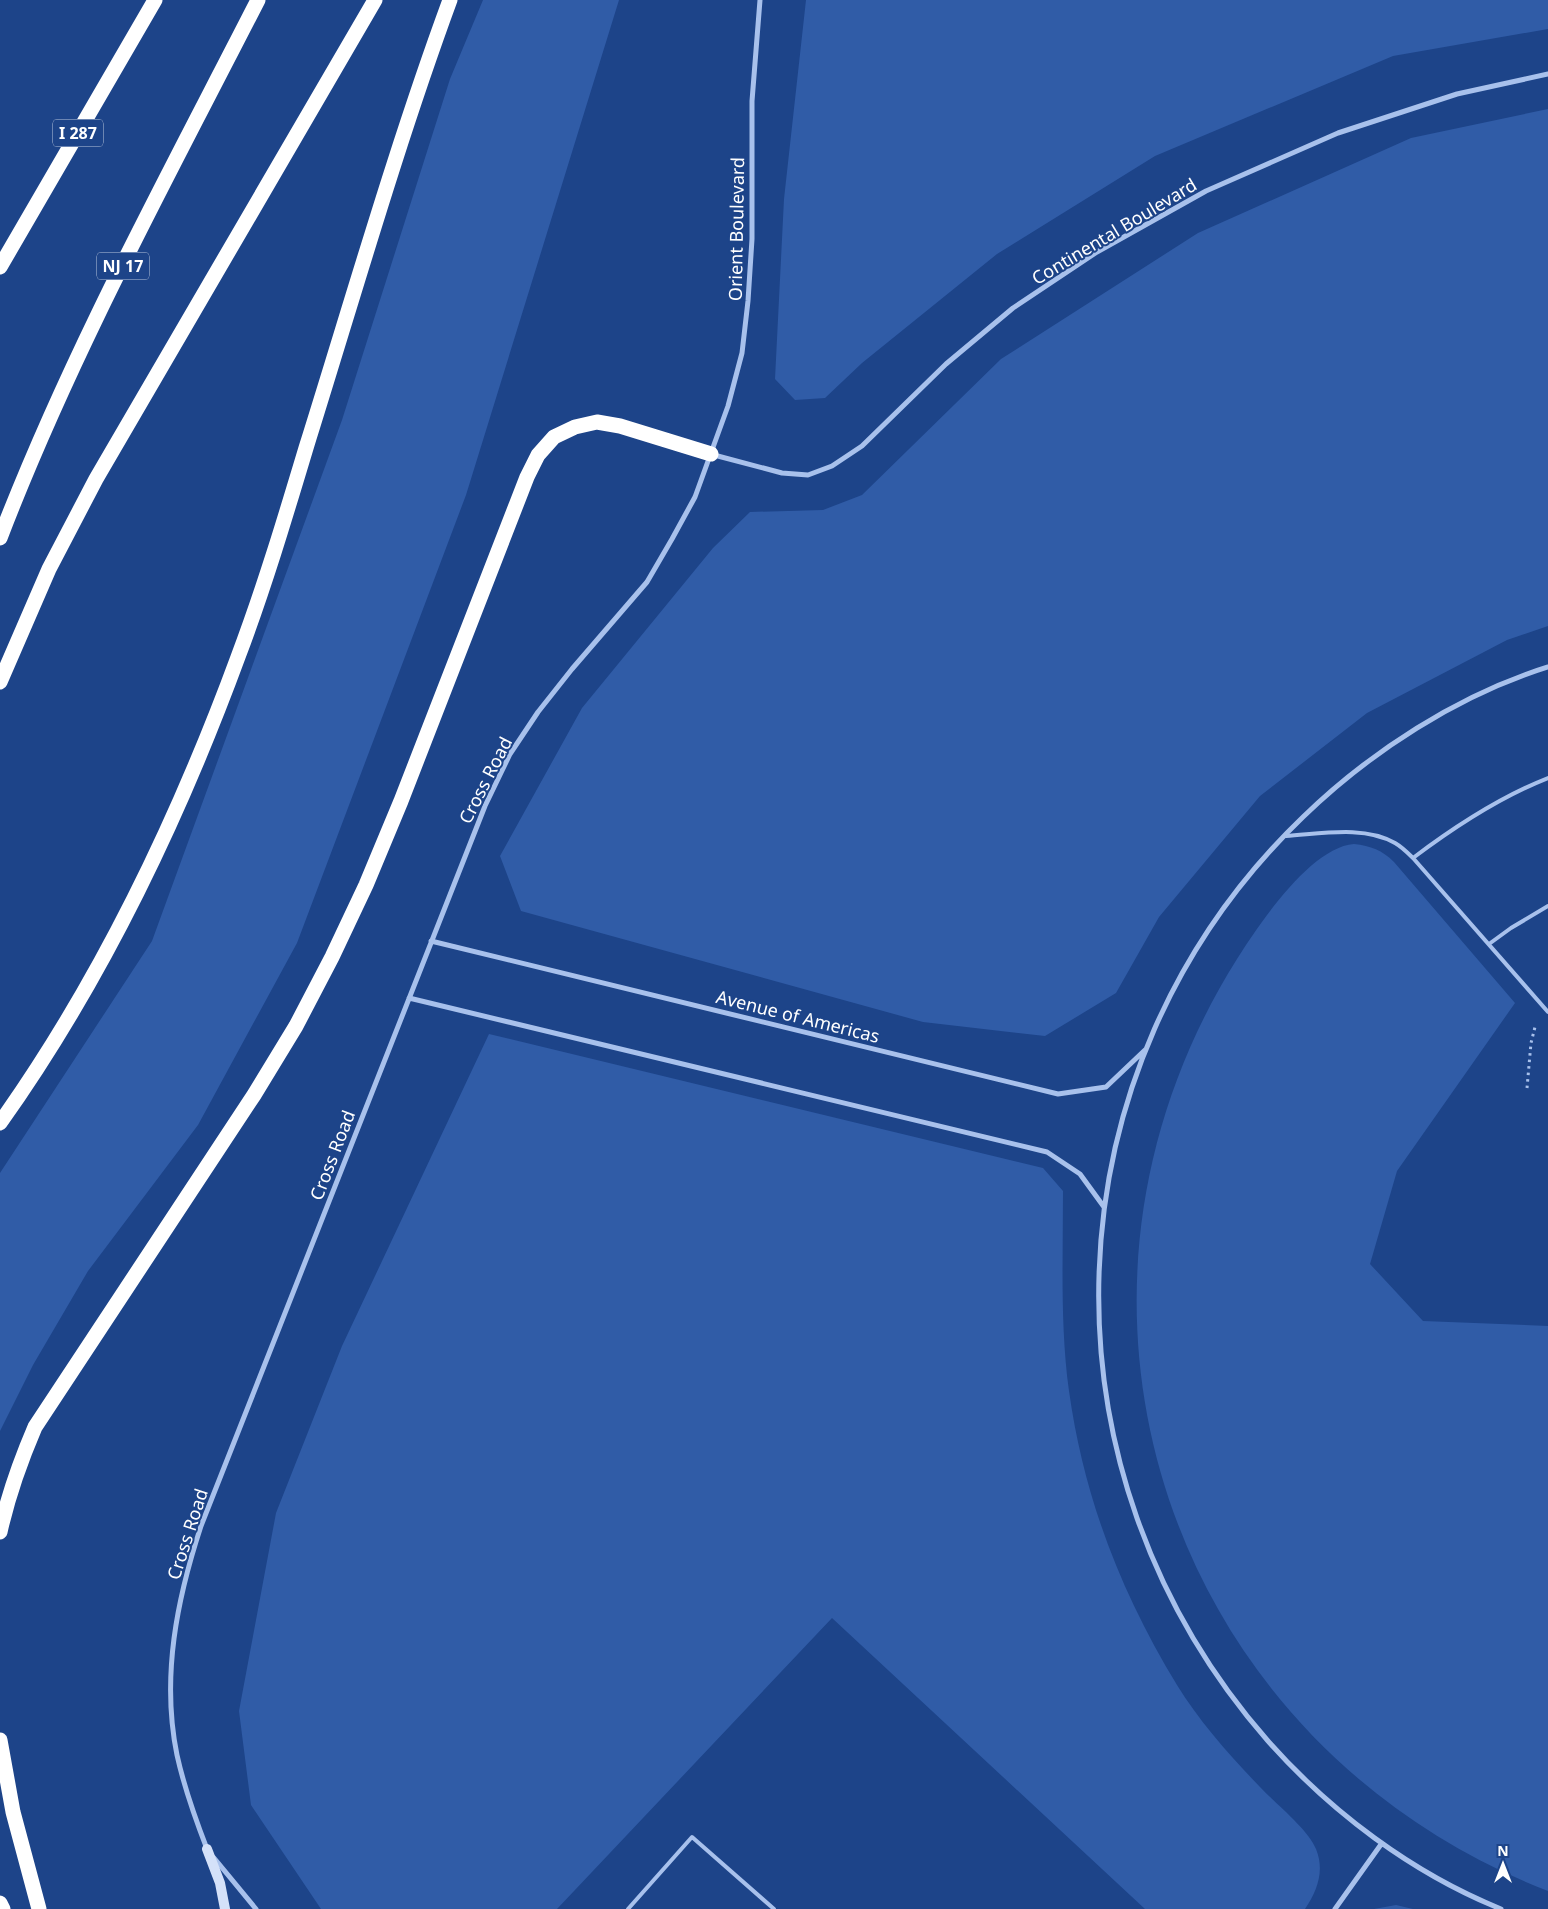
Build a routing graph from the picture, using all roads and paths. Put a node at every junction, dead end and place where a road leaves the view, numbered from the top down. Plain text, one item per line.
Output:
1 (155, 0) edge
2 (258, 0) edge
3 (375, 0) edge
4 (450, 0) edge
5 (760, 0) edge
6 (1548, 74) edge
7 (0, 267) edge
8 (711, 454) junction
9 (0, 538) edge
10 (1548, 667) edge
11 (0, 682) edge
12 (1548, 778) edge
13 (1284, 836) junction
14 (1413, 858) junction
15 (1548, 906) edge
16 (431, 940) junction
17 (1489, 944) junction
18 (409, 998) junction
19 (1548, 1012) edge
20 (1535, 1026) dead end
21 (1146, 1050) junction
22 (1527, 1088) dead end
23 (0, 1123) edge
24 (1104, 1207) junction
25 (0, 1532) edge
26 (0, 1740) edge
27 (1382, 1843) junction
28 (207, 1849) junction
29 (0, 1903) edge
30 (2, 1909) edge
31 (40, 1909) edge
32 (225, 1909) edge
33 (256, 1909) edge
34 (628, 1909) edge
35 (774, 1909) edge
36 (1335, 1909) edge
37 (1501, 1909) edge

1 - 7 highway, I 287
2 - 9 highway, NJ 17
3 - 11 highway
4 - 23 highway
5 - 8 street, Orient Boulevard
6 - 8 street, Continental Boulevard
8 - 16 street, Cross Road
8 - 25 highway
10 - 13 street
12 - 14 lane
13 - 14 lane
13 - 21 street
14 - 17 lane
15 - 17 lane
16 - 18 street, Cross Road
16 - 21 street, Avenue of Americas
17 - 19 lane
18 - 24 street
18 - 28 street, Cross Road
20 - 22 path
21 - 24 street
24 - 27 street
26 - 31 highway
27 - 36 street
27 - 37 street
28 - 32 street
28 - 33 street, Cross Road
29 - 30 highway
34 - 35 lane

